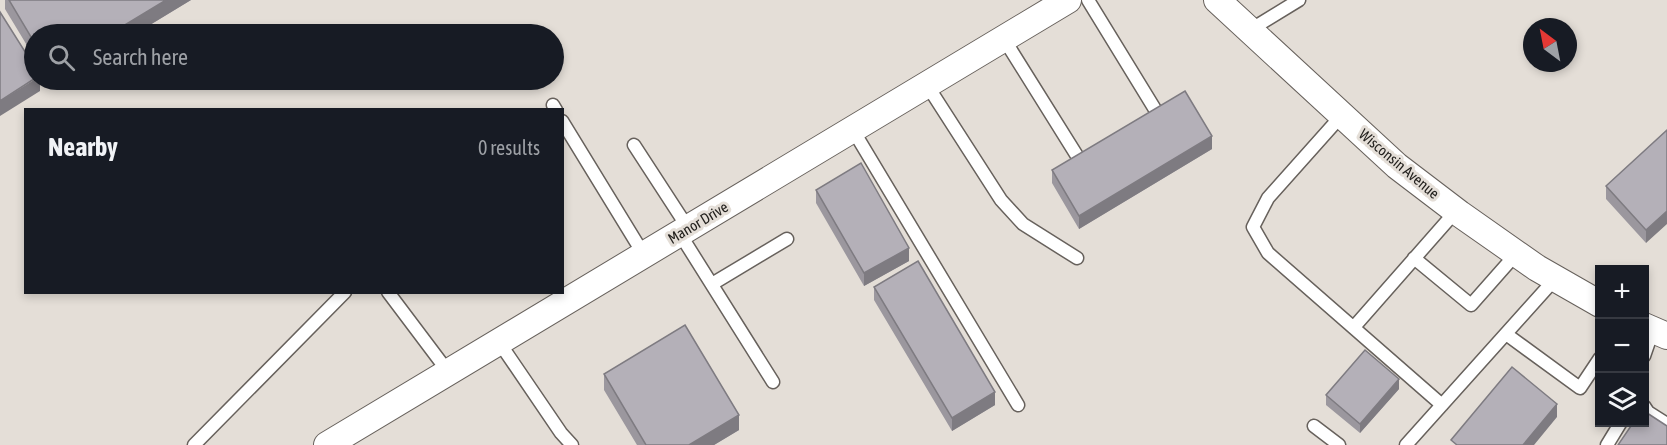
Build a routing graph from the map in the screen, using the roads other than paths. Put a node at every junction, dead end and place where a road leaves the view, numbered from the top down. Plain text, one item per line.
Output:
1 (1068, 0) edge
2 (1088, 0) edge
3 (1217, 0) edge
4 (1299, 0) edge
5 (1250, 30) junction
6 (1004, 39) junction
7 (927, 85) junction
8 (1156, 111) edge
9 (1342, 115) junction
10 (564, 124) edge
11 (853, 130) junction
12 (634, 145) dead end
13 (1079, 159) edge
14 (1455, 211) junction
15 (684, 231) junction
16 (787, 239) dead end
17 (1516, 254) junction
18 (644, 255) junction
19 (1077, 258) dead end
20 (1414, 258) junction
21 (1555, 279) junction
22 (712, 284) junction
23 (343, 294) edge
24 (390, 294) edge
25 (566, 295) edge
26 (1595, 302) edge
27 (1354, 327) junction
28 (1655, 330) edge
29 (1506, 334) junction
30 (499, 342) junction
31 (1649, 344) edge
32 (1595, 364) edge
33 (449, 373) junction
34 (773, 382) dead end
35 (1018, 405) dead end
36 (1443, 405) junction
37 (1649, 412) edge
38 (1667, 424) edge
39 (1314, 426) dead end
40 (1619, 427) edge
41 (333, 444) edge
42 (194, 445) edge
43 (572, 445) edge
44 (1339, 445) edge
45 (1406, 445) edge
46 (1607, 445) edge

1 - 6 street, Manor Drive
2 - 8 lane
3 - 5 street, Wisconsin Avenue
4 - 5 lane
5 - 9 street, Wisconsin Avenue
6 - 7 street, Manor Drive
6 - 13 lane
7 - 11 street, Manor Drive
7 - 19 lane
9 - 14 street, Wisconsin Avenue
9 - 27 lane
10 - 18 lane
11 - 15 street, Manor Drive
11 - 35 lane
12 - 15 lane
14 - 17 street, Wisconsin Avenue
14 - 20 lane
15 - 18 street, Manor Drive
15 - 22 lane
16 - 22 lane
17 - 20 lane
17 - 21 street, Wisconsin Avenue
18 - 25 street, Manor Drive
20 - 27 lane
21 - 26 street, Wisconsin Avenue
21 - 29 lane
22 - 34 lane
23 - 42 lane
24 - 33 lane
25 - 30 street, Manor Drive
27 - 36 lane
28 - 31 lane
29 - 32 lane
29 - 36 lane
30 - 33 street, Manor Drive
30 - 43 lane
33 - 41 street, Manor Drive
36 - 45 lane
37 - 38 lane
39 - 44 lane
40 - 46 lane

